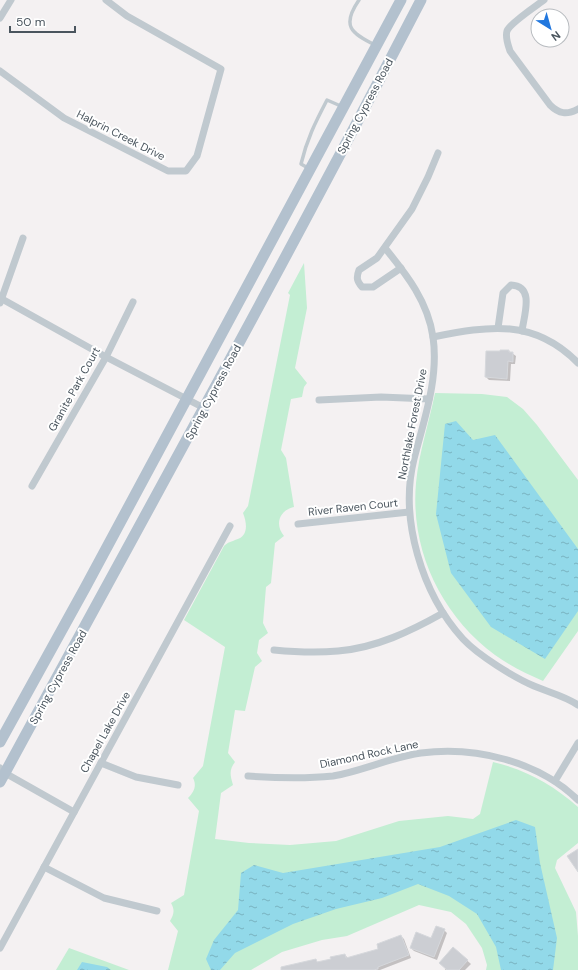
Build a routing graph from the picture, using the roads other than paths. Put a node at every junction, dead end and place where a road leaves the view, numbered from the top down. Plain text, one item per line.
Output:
1 (11, 0) edge
2 (106, 0) edge
3 (359, 0) edge
4 (401, 0) edge
5 (421, 0) edge
6 (544, 0) edge
7 (0, 18) edge
8 (377, 46) junction
9 (0, 71) edge
10 (344, 107) junction
11 (578, 109) edge
12 (361, 116) junction
13 (438, 154) dead end
14 (310, 170) junction
15 (23, 238) dead end
16 (385, 248) junction
17 (401, 268) junction
18 (1, 301) edge
19 (133, 302) dead end
20 (498, 328) junction
21 (522, 331) junction
22 (433, 338) junction
23 (106, 357) junction
24 (578, 363) edge
25 (187, 399) junction
26 (429, 399) junction
27 (319, 400) dead end
28 (204, 408) junction
29 (32, 486) dead end
30 (409, 512) junction
31 (298, 524) dead end
32 (230, 526) dead end
33 (85, 588) junction
34 (102, 596) junction
35 (443, 613) junction
36 (274, 650) dead end
37 (578, 705) edge
38 (0, 742) edge
39 (578, 743) edge
40 (101, 763) junction
41 (1, 773) edge
42 (248, 776) dead end
43 (555, 780) junction
44 (178, 785) dead end
45 (578, 800) edge
46 (74, 812) junction
47 (44, 867) junction
48 (157, 911) dead end
49 (0, 948) edge

1 - 7 street
2 - 9 street, Halprin Creek Drive
3 - 8 lane
4 - 8 main road, Spring Cypress Road
5 - 12 main road, Spring Cypress Road
6 - 11 street
8 - 10 main road, Spring Cypress Road
10 - 12 main road
10 - 14 main road, Spring Cypress Road
10 - 14 lane
12 - 28 main road, Spring Cypress Road
13 - 16 street
14 - 25 main road, Spring Cypress Road
15 - 18 street
16 - 17 street, Northlake Forest Drive
16 - 17 street
17 - 22 street, Northlake Forest Drive
18 - 23 street
19 - 23 street, Granite Park Court
20 - 21 street
20 - 21 street
20 - 22 street
21 - 24 street
22 - 26 street, Northlake Forest Drive
23 - 25 street
23 - 29 street, Granite Park Court
25 - 28 street
25 - 33 main road, Spring Cypress Road
26 - 27 street
26 - 30 street, Northlake Forest Drive
28 - 34 main road, Spring Cypress Road
30 - 31 street, River Raven Court
30 - 35 street, Northlake Forest Drive
32 - 40 street, Chapel Lake Drive
33 - 34 main road
33 - 38 main road, Spring Cypress Road
34 - 41 main road, Spring Cypress Road
35 - 36 street
35 - 37 street, Northlake Forest Drive
39 - 43 street
40 - 44 street
40 - 46 street, Chapel Lake Drive
41 - 46 street
42 - 43 street, Diamond Rock Lane
43 - 45 street, Diamond Rock Lane
46 - 47 street, Chapel Lake Drive
47 - 48 street
47 - 49 street, Chapel Lake Drive

